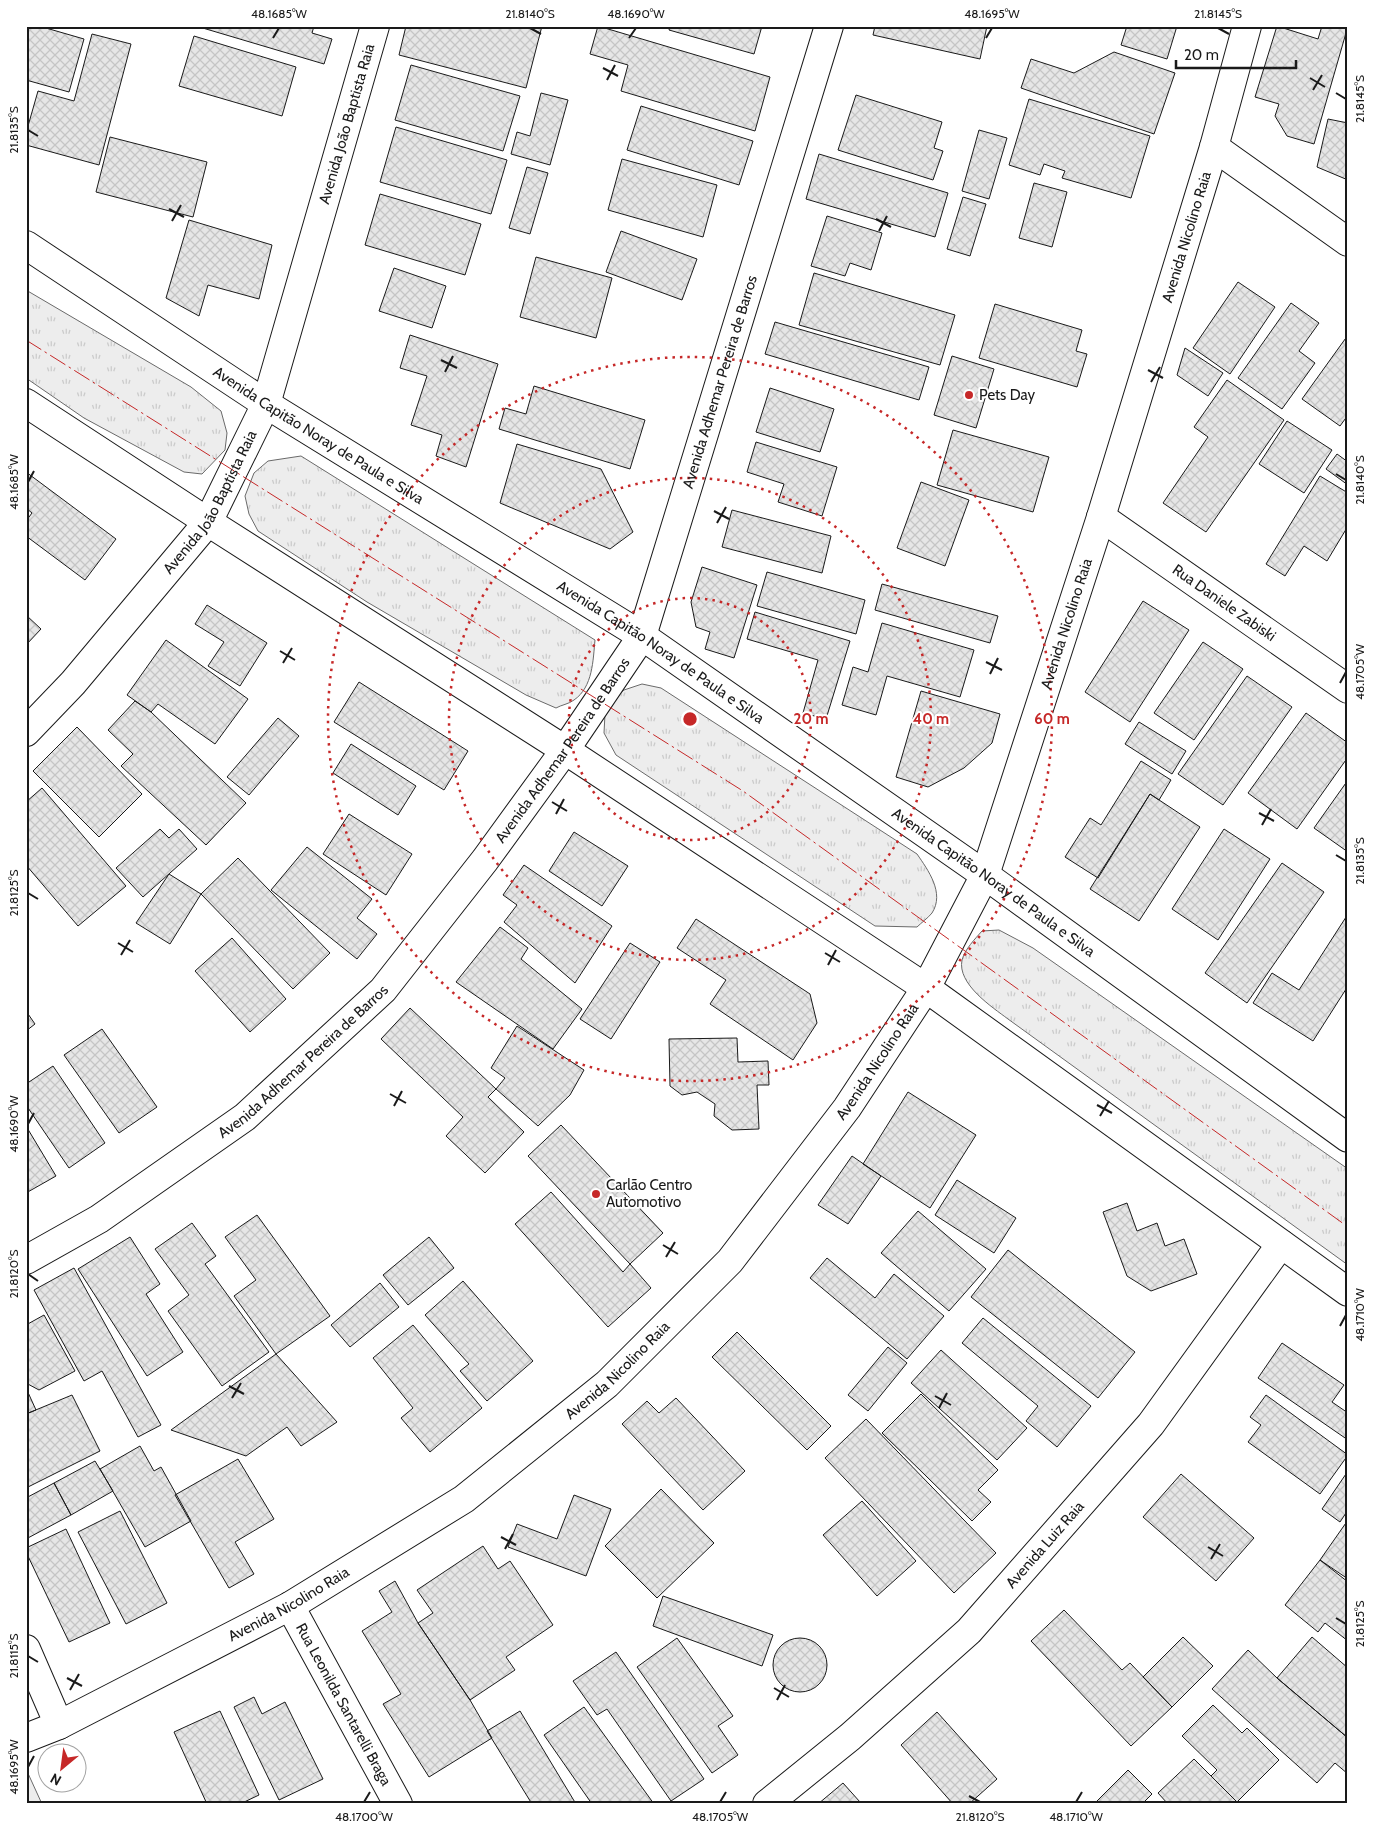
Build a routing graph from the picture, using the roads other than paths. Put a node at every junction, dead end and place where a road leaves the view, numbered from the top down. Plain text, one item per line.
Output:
1 (375, 26) edge
2 (829, 26) edge
3 (1247, 26) edge
4 (1214, 147) junction
5 (1348, 242) edge
6 (26, 245) edge
7 (26, 403) edge
8 (266, 404) junction
9 (1101, 517) junction
10 (208, 522) junction
11 (642, 636) junction
12 (1348, 688) edge
13 (26, 732) edge
14 (565, 750) junction
15 (985, 875) junction
16 (926, 988) junction
17 (1348, 1138) edge
18 (1281, 1244) junction
19 (26, 1260) edge
20 (1348, 1292) edge
21 (290, 1606) junction
22 (26, 1649) edge
23 (59, 1725) junction
24 (26, 1738) edge
25 (398, 1804) edge
26 (766, 1804) edge

1 - 8 street, Avenida João Baptista Raia
2 - 11 street, Avenida Adhemar Pereira de Barros
3 - 4 street, Avenida Nicolino Raia
4 - 5 street
4 - 9 street, Avenida Nicolino Raia
6 - 8 street, Avenida Capitão Noray de Paula e Silva
7 - 10 street
8 - 10 street, Avenida João Baptista Raia
8 - 11 street, Avenida Capitão Noray de Paula e Silva
9 - 12 street, Rua Daniele Zabiski
9 - 15 street, Avenida Nicolino Raia
10 - 13 street, Avenida João Baptista Raia
10 - 14 street
11 - 14 street, Avenida Adhemar Pereira de Barros
11 - 15 street, Avenida Capitão Noray de Paula e Silva
14 - 16 street
14 - 19 street, Avenida Adhemar Pereira de Barros
15 - 16 street, Avenida Nicolino Raia
15 - 17 street, Avenida Capitão Noray de Paula e Silva
16 - 18 street
16 - 21 street, Avenida Nicolino Raia
18 - 20 street
18 - 26 street, Avenida Luiz Raia
21 - 23 street, Avenida Nicolino Raia
21 - 25 street, Rua Leonilda Santarelli Braga
22 - 23 street
23 - 24 street, Avenida Nicolino Raia

